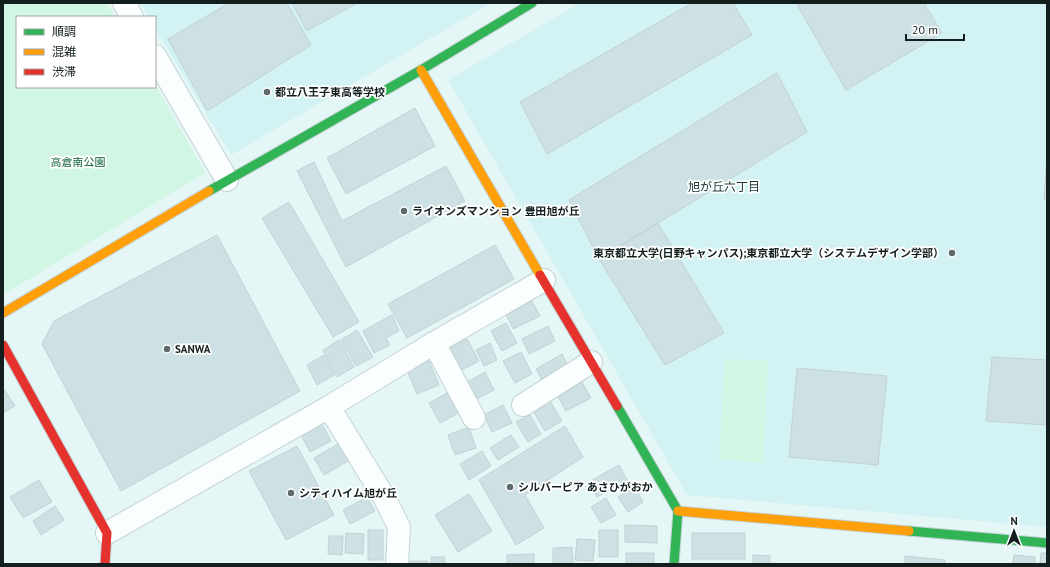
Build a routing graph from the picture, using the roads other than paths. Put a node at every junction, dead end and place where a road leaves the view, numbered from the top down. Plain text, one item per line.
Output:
1 (124, 3) edge
2 (532, 3) edge
3 (131, 16) edge
4 (156, 58) edge
5 (421, 70) junction
6 (228, 180) junction
7 (544, 280) junction
8 (3, 313) edge
9 (434, 343) junction
10 (3, 345) edge
11 (591, 362) junction
12 (523, 404) dead end
13 (329, 407) junction
14 (474, 418) dead end
15 (678, 511) junction
16 (107, 533) junction
17 (1047, 543) edge
18 (105, 564) edge
19 (397, 564) edge
20 (674, 564) edge

1 - 3 street
2 - 5 street
4 - 6 street
5 - 6 street
5 - 7 street
6 - 8 street
7 - 9 street
7 - 11 street
9 - 13 street
9 - 14 street
10 - 16 street
11 - 12 street
11 - 15 street
13 - 16 street
13 - 19 street
15 - 17 street
15 - 20 street
16 - 18 street

